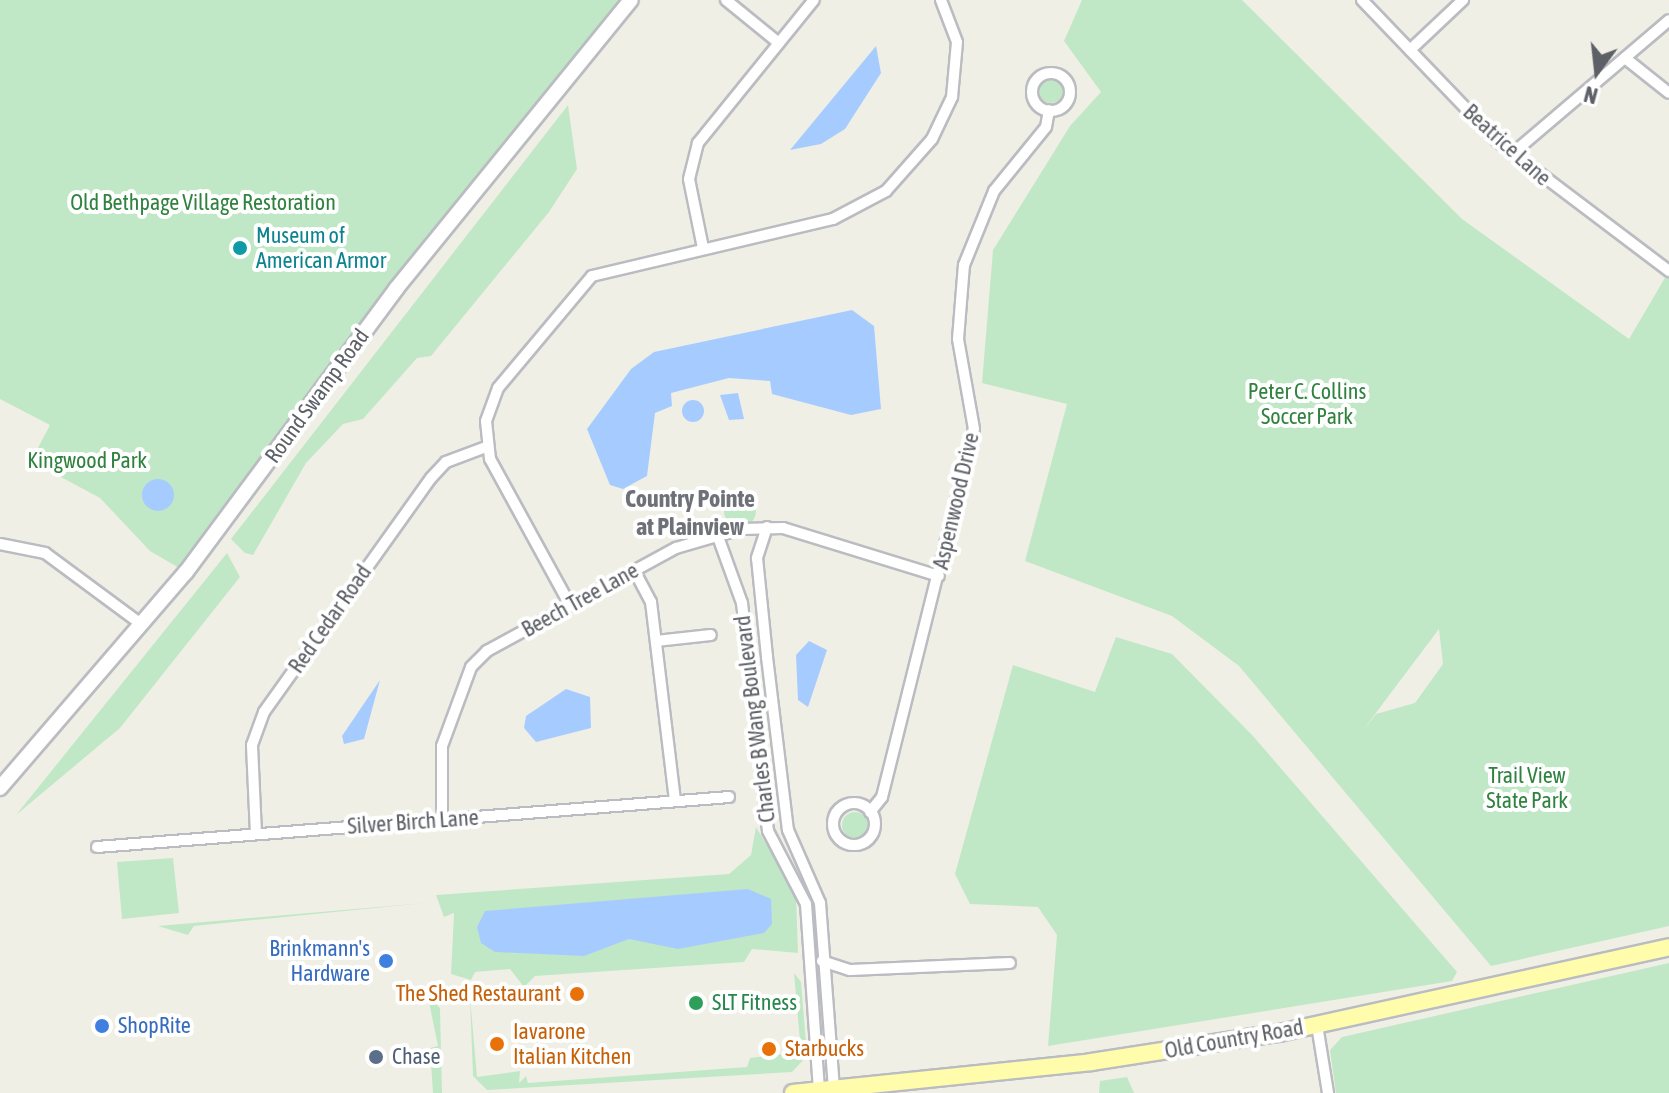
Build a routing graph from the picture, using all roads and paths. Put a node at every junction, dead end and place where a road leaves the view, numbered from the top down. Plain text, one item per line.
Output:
1 (631, 0) edge
2 (726, 0) edge
3 (814, 0) edge
4 (941, 0) edge
5 (1362, 0) edge
6 (1463, 0) edge
7 (1669, 20) edge
8 (779, 43) junction
9 (1410, 50) junction
10 (1625, 58) junction
11 (1669, 93) edge
12 (1049, 110) dead end
13 (1513, 153) junction
14 (703, 248) junction
15 (1669, 271) edge
16 (486, 447) junction
17 (767, 527) junction
18 (717, 534) junction
19 (0, 544) edge
20 (634, 570) junction
21 (939, 576) junction
22 (570, 605) junction
23 (141, 624) junction
24 (711, 635) dead end
25 (656, 641) junction
26 (0, 788) edge
27 (729, 797) dead end
28 (675, 801) junction
29 (870, 812) junction
30 (442, 820) junction
31 (256, 834) junction
32 (97, 847) dead end
33 (1669, 947) edge
34 (810, 961) junction
35 (825, 961) junction
36 (1010, 963) dead end
37 (1317, 1025) junction
38 (827, 1091) edge
39 (793, 1093) edge
40 (1328, 1093) edge

1 - 23 main road, Round Swamp Road
2 - 8 street
3 - 8 street
4 - 14 street
5 - 9 street, Beatrice Lane
6 - 9 street
7 - 10 street
8 - 14 street
9 - 13 street, Beatrice Lane
10 - 11 street
10 - 13 street
12 - 21 street, Aspenwood Drive
13 - 15 street, Beatrice Lane
14 - 16 street
16 - 22 street
16 - 31 street, Red Cedar Road
17 - 18 street, Beech Tree Lane
17 - 21 street, Beech Tree Lane
17 - 35 street, Charles B Wang Boulevard
18 - 20 street, Beech Tree Lane
18 - 34 street, Charles B Wang Boulevard
19 - 23 street
20 - 22 street, Beech Tree Lane
20 - 25 street
21 - 29 street, Aspenwood Drive
22 - 30 street, Beech Tree Lane
23 - 26 main road, Round Swamp Road
24 - 25 street
25 - 28 street
27 - 28 street, Silver Birch Lane
28 - 30 street, Silver Birch Lane
29 - 29 street, Aspenwood Drive
30 - 31 street, Silver Birch Lane
31 - 32 street, Silver Birch Lane
33 - 37 main road, Old Country Road
34 - 35 street
34 - 38 street, Charles B Wang Boulevard
35 - 36 street
35 - 38 street, Charles B Wang Boulevard
37 - 38 main road, Old Country Road
37 - 40 street
38 - 39 main road, Old Country Road

